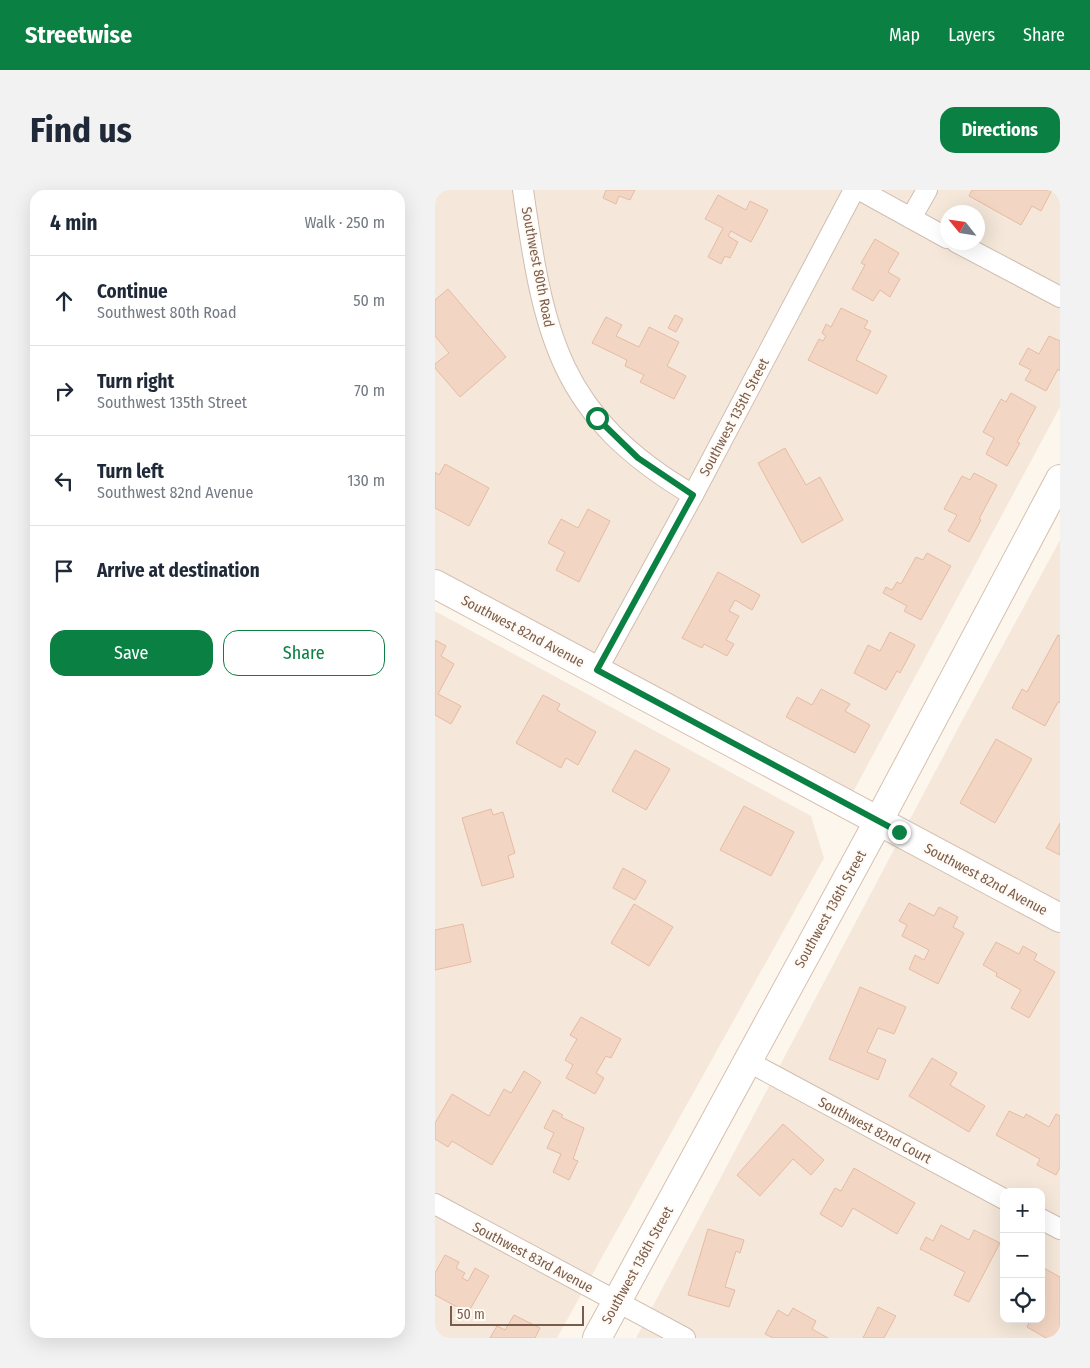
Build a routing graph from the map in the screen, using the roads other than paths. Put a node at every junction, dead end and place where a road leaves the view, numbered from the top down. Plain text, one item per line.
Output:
1 (523, 190) edge
2 (855, 190) edge
3 (860, 190) edge
4 (927, 190) edge
5 (911, 218) junction
6 (940, 234) edge
7 (971, 250) edge
8 (1060, 297) edge
9 (1060, 479) edge
10 (693, 495) junction
11 (435, 584) edge
12 (597, 670) junction
13 (878, 822) junction
14 (1060, 918) edge
15 (747, 1061) junction
16 (1000, 1197) edge
17 (435, 1204) edge
18 (1045, 1221) edge
19 (1060, 1230) edge
20 (617, 1301) junction
21 (597, 1338) edge
22 (685, 1338) edge

1 - 10 street, Southwest 80th Road
2 - 10 street, Southwest 135th Street
3 - 5 street
4 - 5 street
5 - 6 street
7 - 8 street
9 - 13 street, Southwest 136th Street
10 - 12 street, Southwest 135th Street
11 - 12 street, Southwest 82nd Avenue
12 - 13 street, Southwest 82nd Avenue
13 - 14 street, Southwest 82nd Avenue
13 - 15 street, Southwest 136th Street
15 - 16 street, Southwest 82nd Court
15 - 20 street, Southwest 136th Street
17 - 20 street, Southwest 83rd Avenue
18 - 19 street
20 - 21 street, Southwest 136th Street
20 - 22 street, Southwest 83rd Avenue

